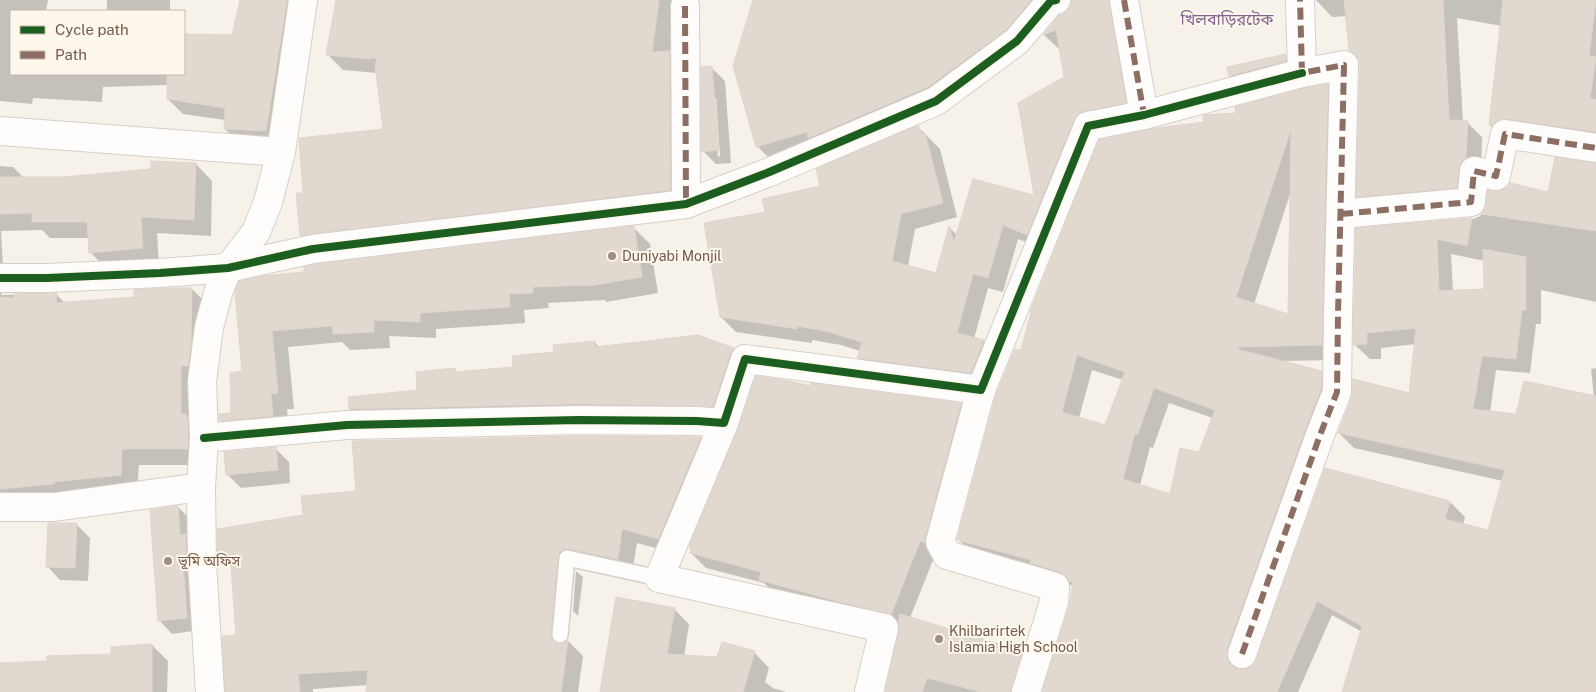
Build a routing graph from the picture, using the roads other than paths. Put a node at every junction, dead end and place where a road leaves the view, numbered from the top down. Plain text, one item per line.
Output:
1 (303, 0) edge
2 (1056, 0) edge
3 (1124, 0) edge
4 (1300, 0) edge
5 (685, 6) dead end
6 (1302, 73) junction
7 (1144, 115) junction
8 (0, 131) edge
9 (1596, 148) edge
10 (282, 152) junction
11 (686, 204) junction
12 (1341, 214) junction
13 (228, 268) junction
14 (0, 278) edge
15 (981, 390) junction
16 (724, 423) junction
17 (204, 438) junction
18 (201, 487) junction
19 (0, 507) edge
20 (659, 578) junction
21 (560, 635) dead end
22 (1242, 654) dead end
23 (210, 692) edge
24 (869, 692) edge
25 (1026, 692) edge

1 - 10 street
2 - 11 street
3 - 7 street
4 - 6 street
5 - 11 street
6 - 7 street
6 - 12 street
7 - 15 street
8 - 10 street
9 - 12 street
10 - 13 street
11 - 13 street
12 - 22 street
13 - 14 street
13 - 17 street
15 - 16 street
15 - 25 street
16 - 17 street
16 - 20 street
17 - 18 street
18 - 19 street
18 - 23 street
20 - 21 lane
20 - 24 street

